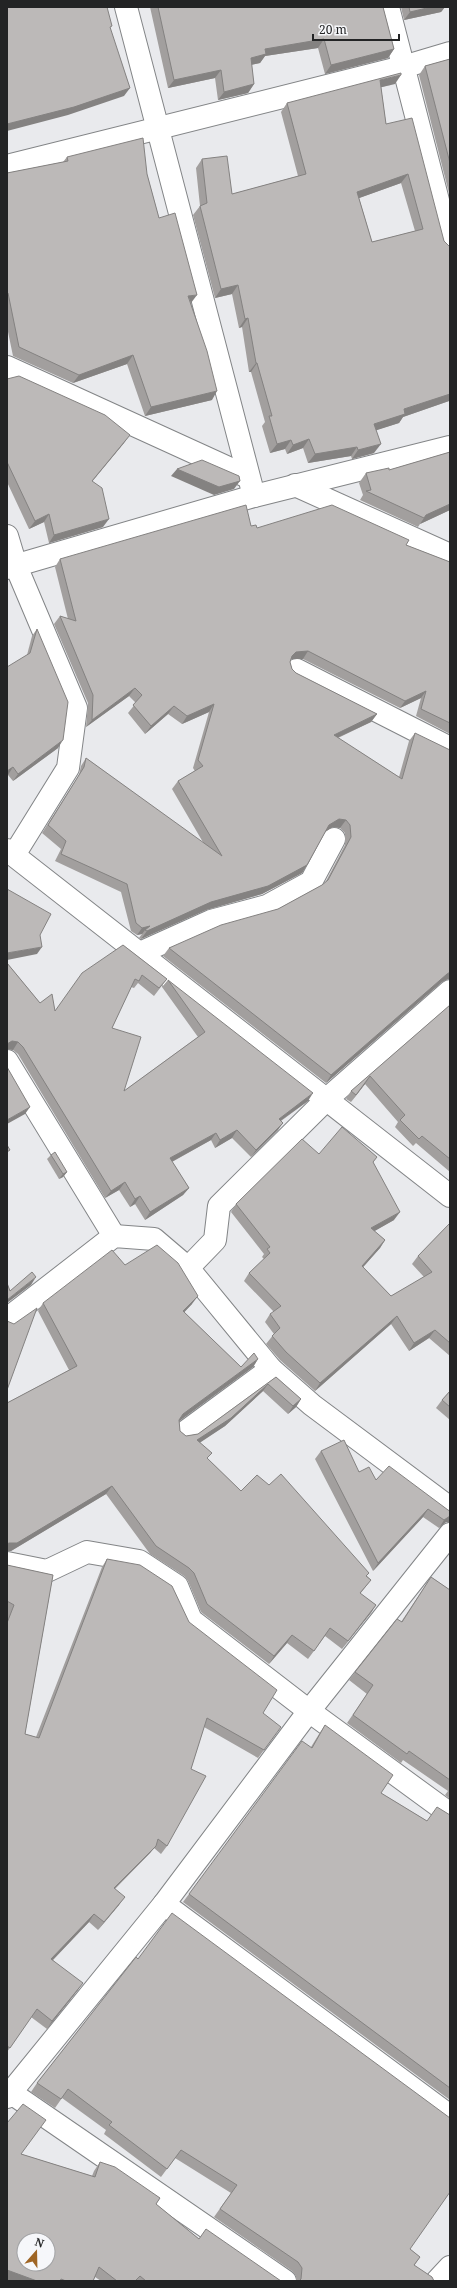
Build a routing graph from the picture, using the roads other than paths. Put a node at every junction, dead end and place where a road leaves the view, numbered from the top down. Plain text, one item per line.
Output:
1 (126, 7) edge
2 (388, 7) edge
3 (450, 53) edge
4 (403, 66) junction
5 (159, 128) junction
6 (7, 166) edge
7 (450, 247) edge
8 (7, 367) edge
9 (450, 447) edge
10 (295, 485) junction
11 (251, 486) junction
12 (7, 536) edge
13 (450, 555) edge
14 (12, 567) edge
15 (297, 670) dead end
16 (450, 748) edge
17 (334, 839) dead end
18 (10, 852) edge
19 (140, 952) junction
20 (450, 991) edge
21 (7, 1061) edge
22 (328, 1098) junction
23 (450, 1196) edge
24 (114, 1236) junction
25 (188, 1268) junction
26 (7, 1319) edge
27 (271, 1369) junction
28 (185, 1432) dead end
29 (450, 1508) edge
30 (450, 1534) edge
31 (7, 1564) edge
32 (309, 1711) junction
33 (450, 1814) edge
34 (164, 1904) junction
35 (8, 2093) edge
36 (450, 2116) edge
37 (450, 2266) edge
38 (285, 2281) edge
39 (437, 2281) edge

1 - 5 street
2 - 4 street
3 - 4 street
4 - 5 street
4 - 7 street
5 - 6 street
5 - 11 street
8 - 11 street
9 - 10 street
10 - 11 street
10 - 13 street
11 - 14 street
12 - 14 street
14 - 18 street
15 - 16 street
17 - 19 street
18 - 19 street
19 - 22 street
20 - 22 street
21 - 24 street
22 - 23 street
22 - 25 street
24 - 25 street
24 - 26 street
25 - 27 street
27 - 28 street
27 - 29 street
30 - 32 street
31 - 32 street
32 - 33 street
32 - 34 street
34 - 35 street
34 - 36 street
35 - 38 street
37 - 39 street

